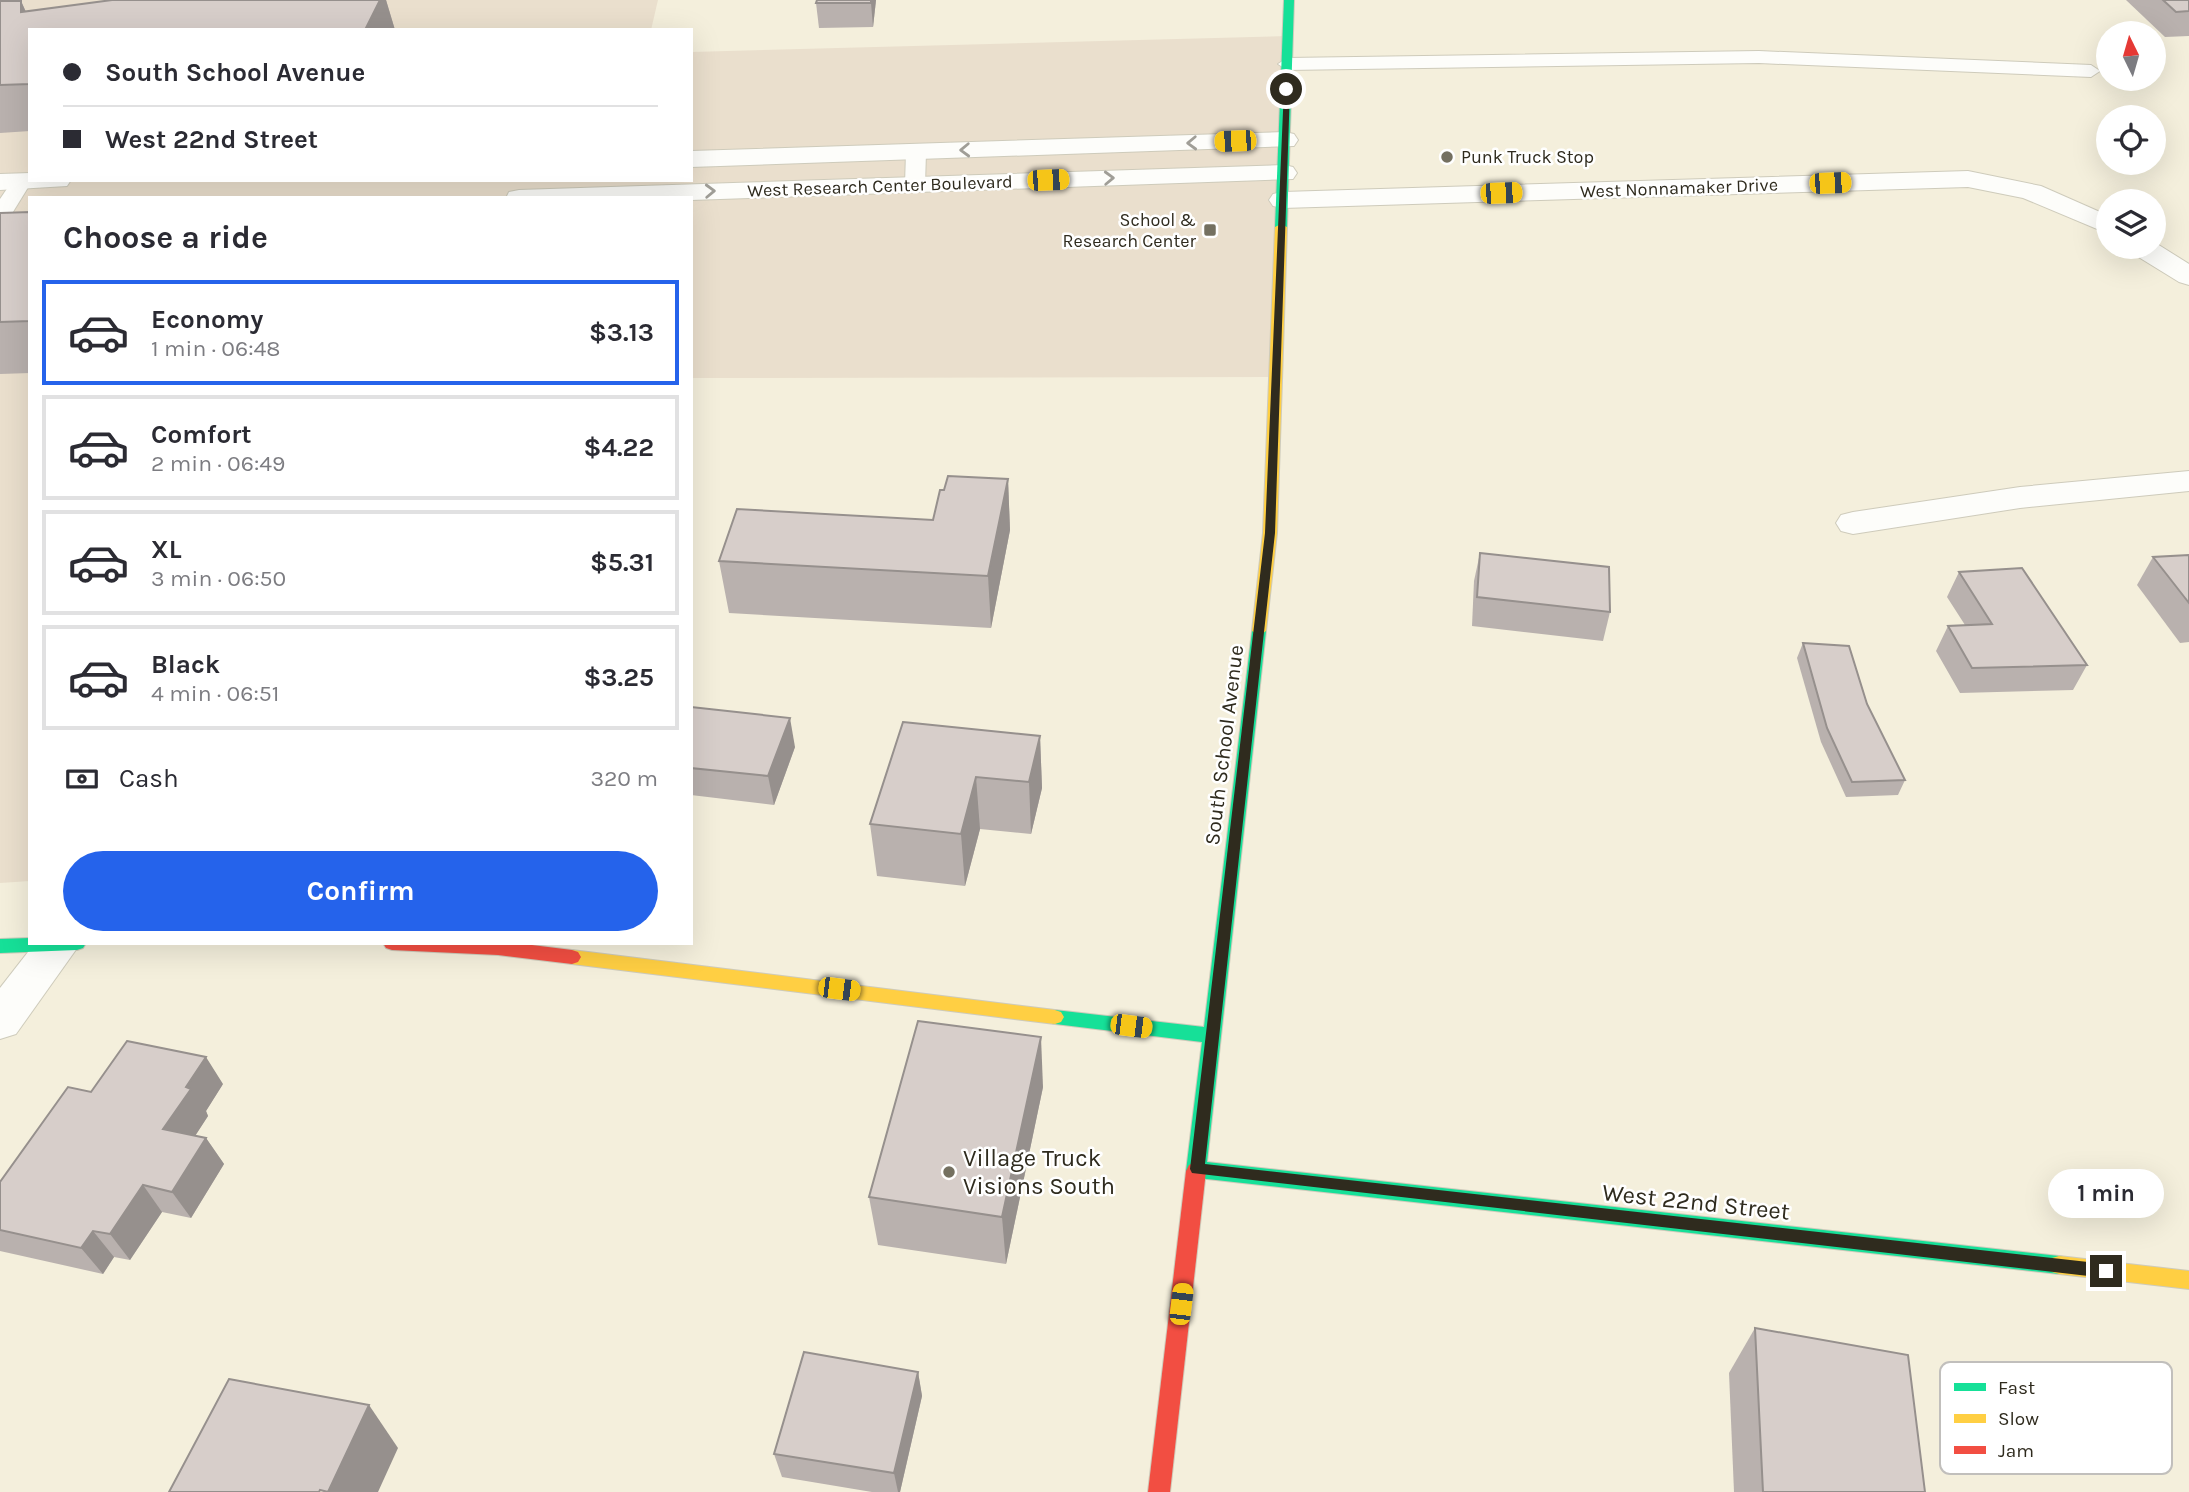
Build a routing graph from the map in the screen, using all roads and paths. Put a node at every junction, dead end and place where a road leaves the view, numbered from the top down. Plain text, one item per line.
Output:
1 (1289, 0) edge
2 (1287, 64) junction
3 (2091, 71) dead end
4 (1285, 139) junction
5 (916, 152) junction
6 (693, 159) edge
7 (1284, 173) junction
8 (11, 182) edge
9 (915, 185) junction
10 (630, 187) edge
11 (539, 196) edge
12 (1283, 200) junction
13 (28, 214) edge
14 (0, 215) edge
15 (2096, 220) edge
16 (2161, 259) edge
17 (2189, 276) edge
18 (2189, 481) edge
19 (1853, 523) dead end
20 (30, 945) edge
21 (58, 945) edge
22 (434, 945) edge
23 (0, 946) edge
24 (0, 1021) edge
25 (1212, 1036) junction
26 (1197, 1169) junction
27 (2189, 1280) edge
28 (1159, 1492) edge

1 - 2 main road, South School Avenue
2 - 3 lane
2 - 4 main road, South School Avenue
4 -> 5 street, West Research Center Boulevard
4 - 7 main road, South School Avenue
5 - 6 street, West Research Center Boulevard
5 - 9 lane
9 -> 7 street, West Research Center Boulevard
7 - 12 main road, South School Avenue
8 - 14 lane
10 -> 9 street, West Research Center Boulevard
10 - 11 street, West Research Center Boulevard
12 - 15 street, West Nonnamaker Drive
12 - 25 main road, South School Avenue
13 - 14 street
16 - 17 street
18 - 19 street
20 - 23 main road
21 - 24 street
22 - 25 main road
25 - 26 main road, South School Avenue
26 - 27 main road, West 22nd Street
26 - 28 main road, South School Avenue

